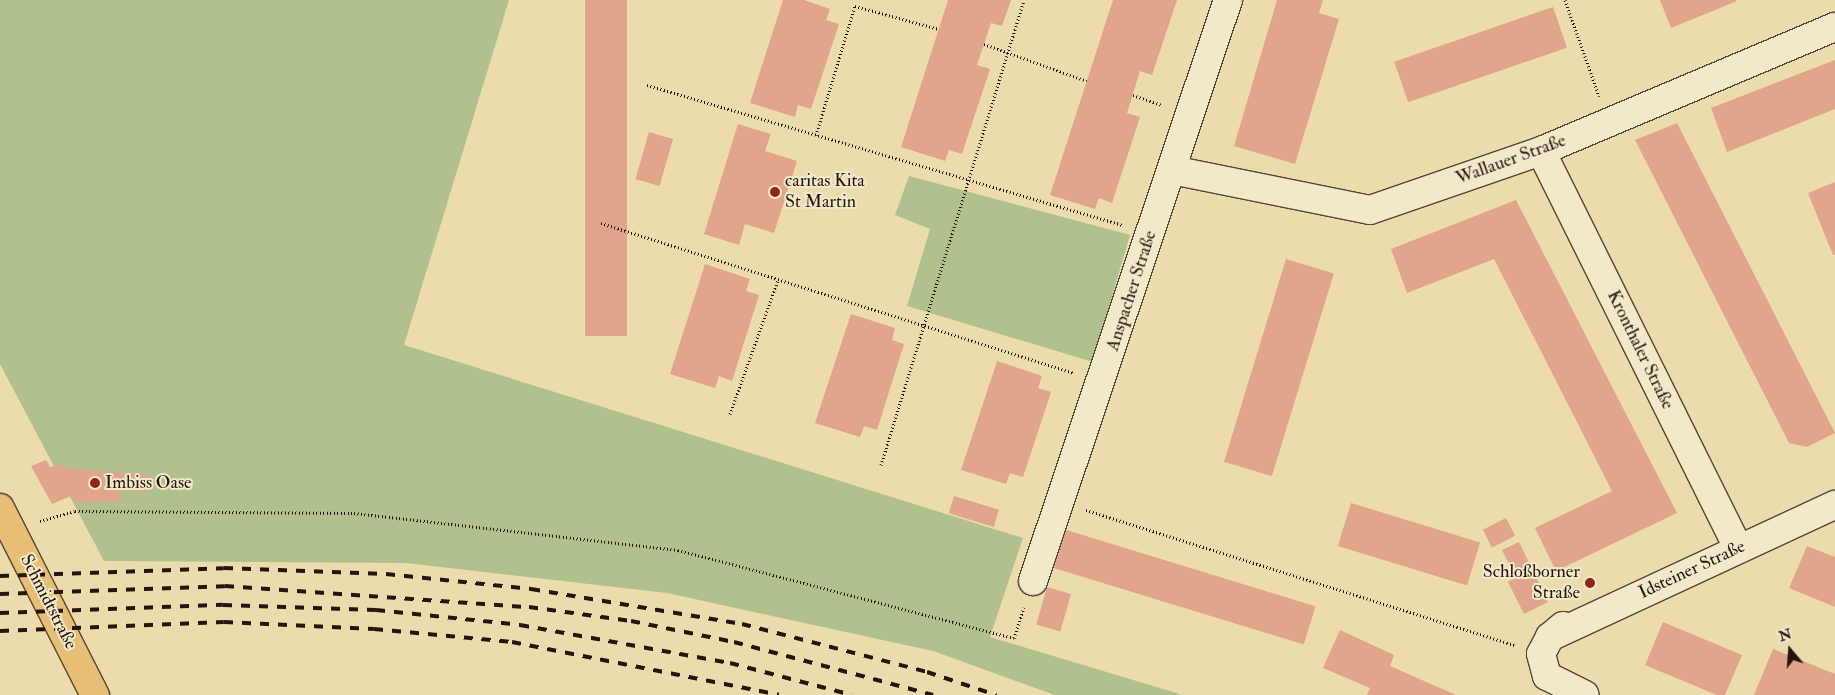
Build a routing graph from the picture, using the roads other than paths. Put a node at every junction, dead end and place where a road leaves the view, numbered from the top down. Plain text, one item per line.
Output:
1 (1228, 0) edge
2 (1835, 27) edge
3 (1541, 151) junction
4 (1172, 170) junction
5 (1835, 505) edge
6 (5, 519) edge
7 (1738, 548) junction
8 (1033, 581) dead end
9 (95, 695) edge
10 (1585, 695) edge

1 - 4 street, Anspacher Straße
2 - 3 street, Wallauer Straße
3 - 4 street, Wallauer Straße
3 - 7 street, Kronthaler Straße
4 - 8 street, Anspacher Straße
5 - 7 street, Idsteiner Straße
6 - 9 main road, Schmidtstraße
7 - 10 street, Idsteiner Straße

